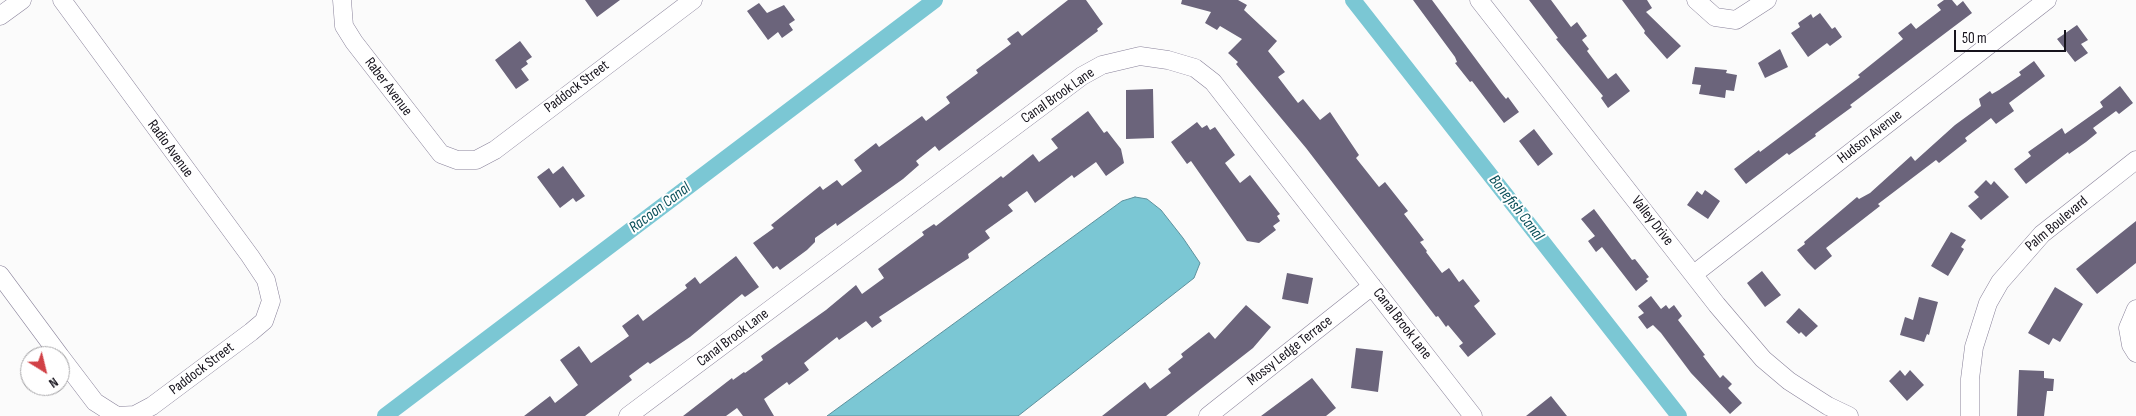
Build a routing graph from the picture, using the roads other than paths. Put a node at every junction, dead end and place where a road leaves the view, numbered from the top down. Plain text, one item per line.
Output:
1 (22, 0) edge
2 (62, 0) edge
3 (342, 0) edge
4 (693, 0) edge
5 (1479, 0) edge
6 (1696, 0) edge
7 (1767, 0) edge
8 (2047, 0) edge
9 (0, 16) edge
10 (457, 160) joint
11 (2136, 160) edge
12 (1694, 274) junction
13 (0, 275) edge
14 (1372, 286) junction
15 (271, 301) joint
16 (2136, 308) edge
17 (53, 346) edge
18 (2136, 353) edge
19 (70, 369) edge
20 (117, 416) edge
21 (628, 416) edge
22 (1208, 416) edge
23 (1473, 416) edge
24 (1849, 416) edge
25 (1970, 416) edge

1 - 9 street
2 - 15 street, Radio Avenue
3 - 10 street, Raber Avenue
4 - 10 street, Paddock Street
5 - 12 street, Valley Drive
6 - 7 street
8 - 12 street, Hudson Avenue
11 - 25 street, Palm Boulevard
12 - 24 street, Valley Drive
13 - 17 street
14 - 21 street, Canal Brook Lane
14 - 22 street, Mossy Ledge Terrace
14 - 23 street, Canal Brook Lane
15 - 20 street, Paddock Street
16 - 18 street
19 - 20 street

